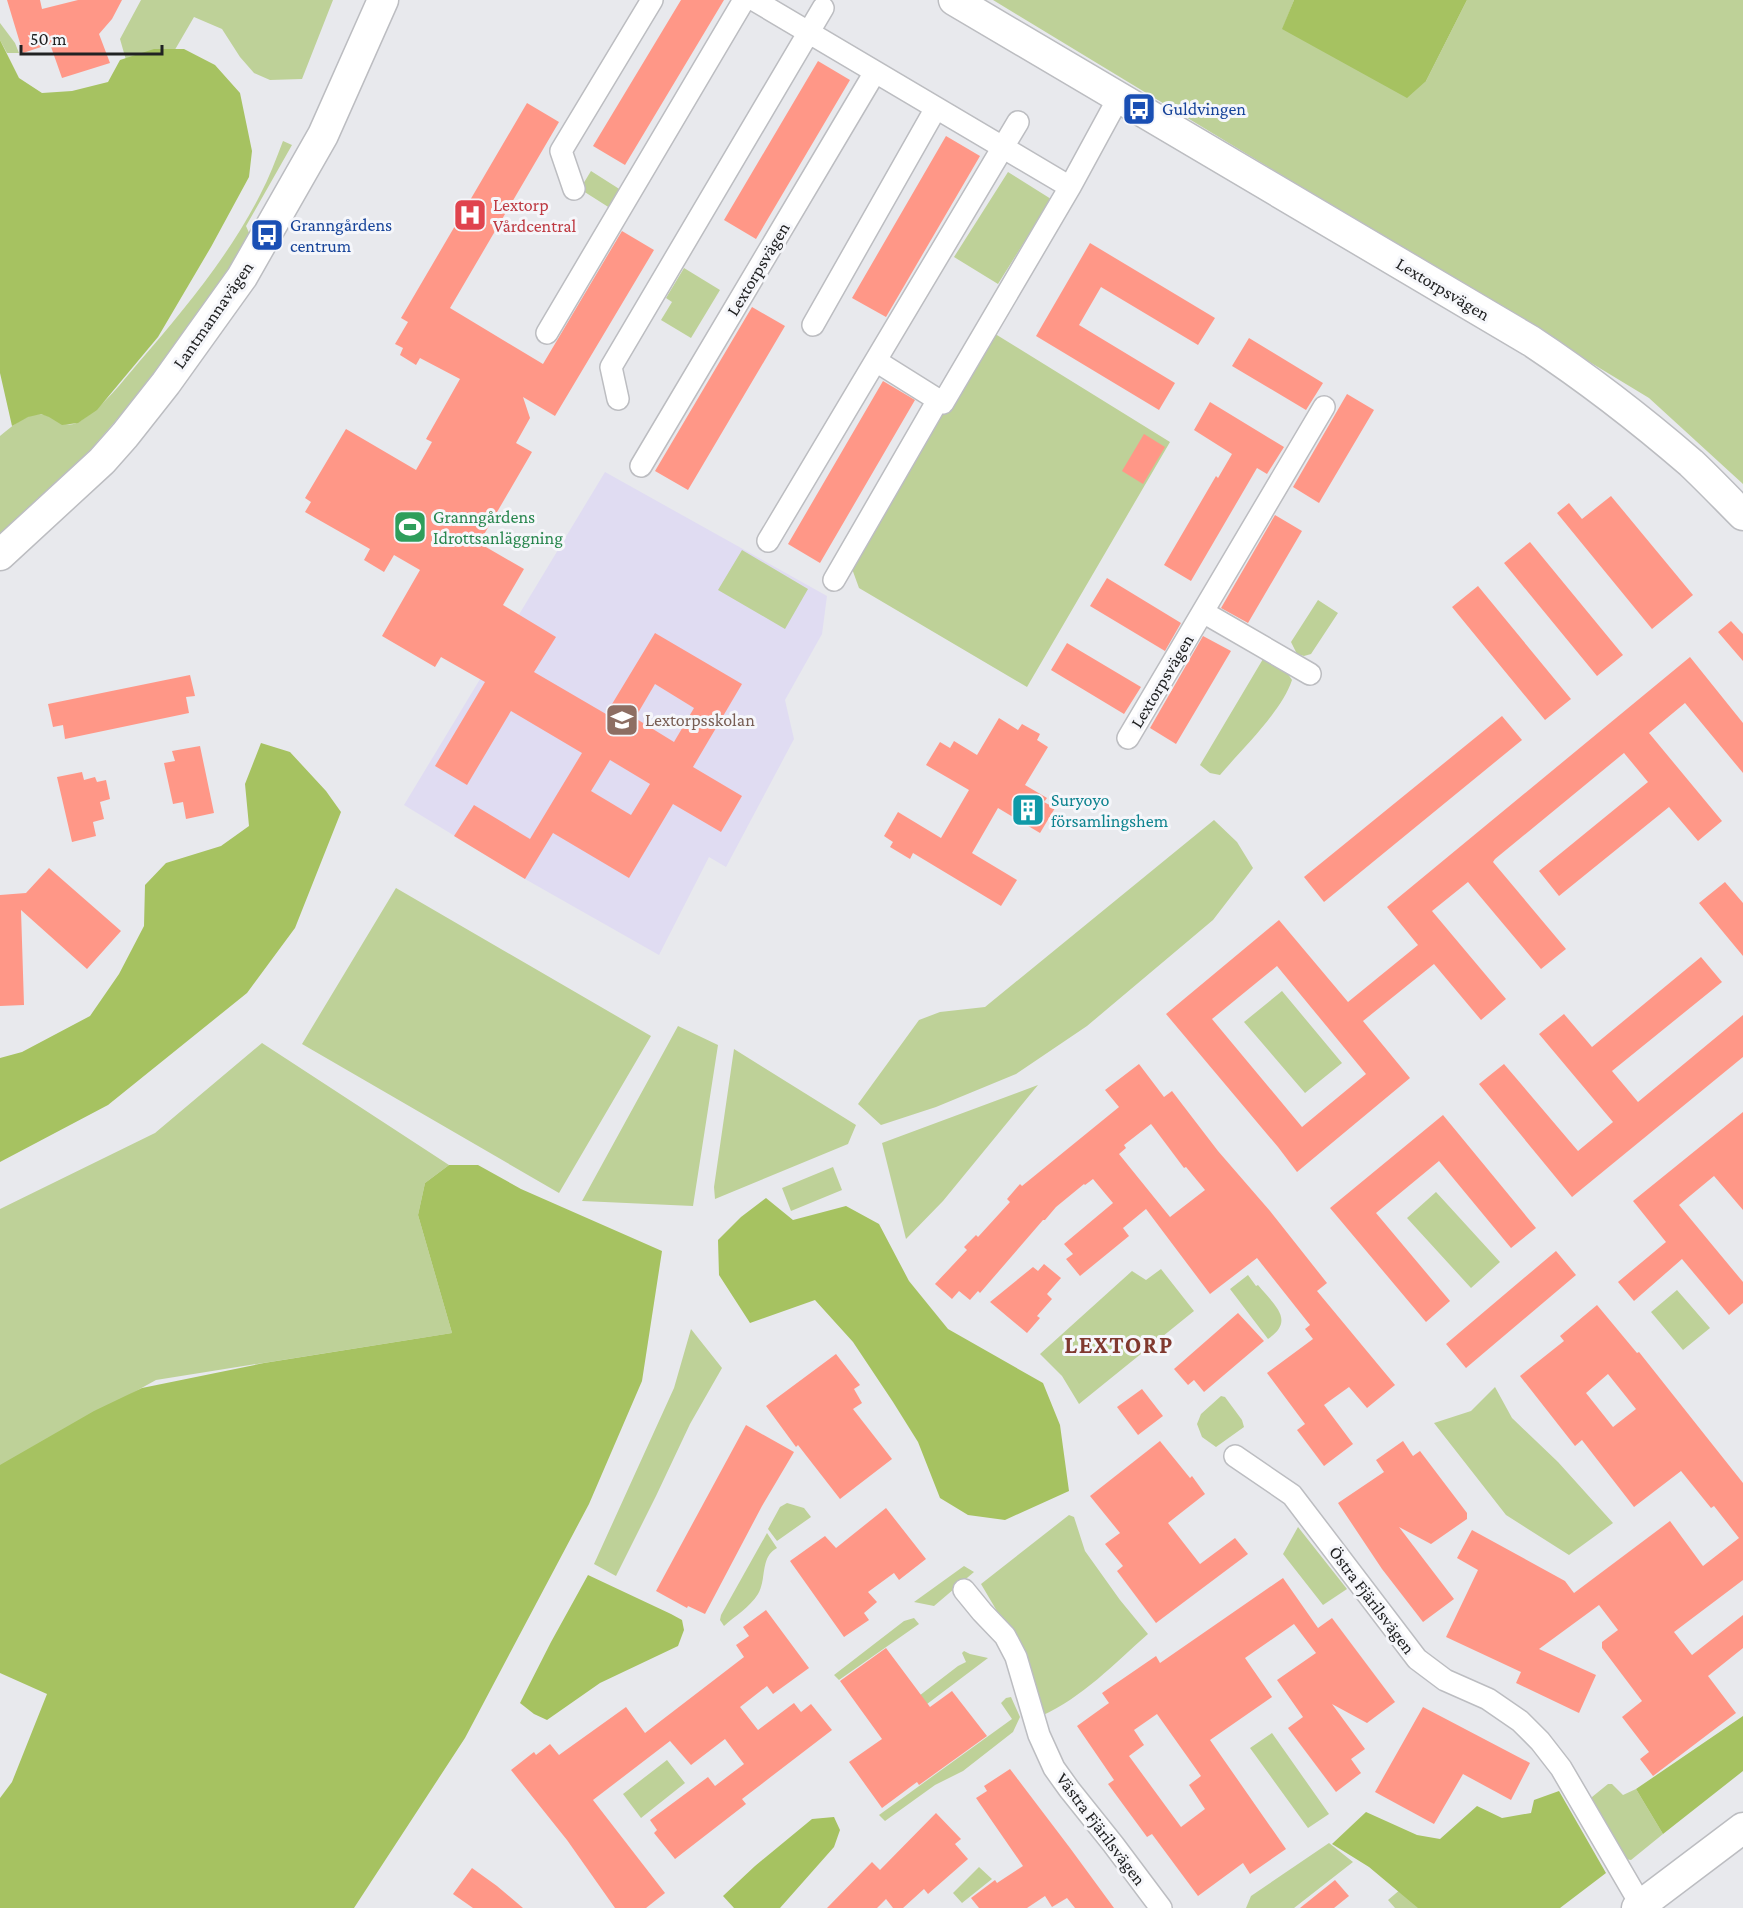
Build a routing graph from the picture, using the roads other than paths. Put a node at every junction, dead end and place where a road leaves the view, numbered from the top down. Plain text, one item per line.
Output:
1 (383, 0) edge
2 (652, 0) edge
3 (744, 0) edge
4 (754, 0) edge
5 (954, 0) edge
6 (823, 8) dead end
7 (809, 33) junction
8 (875, 72) junction
9 (1119, 97) junction
10 (936, 108) junction
11 (1018, 122) dead end
12 (1003, 148) junction
13 (1070, 187) junction
14 (574, 189) dead end
15 (813, 325) dead end
16 (547, 333) dead end
17 (876, 361) junction
18 (618, 399) dead end
19 (938, 400) junction
20 (1324, 408) dead end
21 (641, 466) dead end
22 (1743, 515) edge
23 (768, 541) dead end
24 (0, 555) edge
25 (834, 580) dead end
26 (1203, 612) junction
27 (1310, 674) dead end
28 (1128, 738) dead end
29 (1234, 1456) dead end
30 (964, 1590) dead end
31 (1743, 1828) edge
32 (1639, 1907) edge
33 (1161, 1908) edge

1 - 24 street, Lantmannavägen
2 - 14 street
3 - 16 street
4 - 7 street
5 - 9 street, Lextorpsvägen
6 - 7 street
7 - 8 street
7 - 18 street
8 - 10 street
8 - 21 street, Lextorpsvägen
9 - 13 street
9 - 22 street, Lextorpsvägen
10 - 12 street
10 - 15 street
11 - 12 street
12 - 13 street
12 - 17 street
13 - 19 street
17 - 19 street
17 - 23 street
19 - 25 street
20 - 26 street, Lextorpsvägen
26 - 27 street
26 - 28 street, Lextorpsvägen
29 - 32 street, Östra Fjärilsvägen
30 - 33 street, Västra Fjärilsvägen
31 - 32 street

